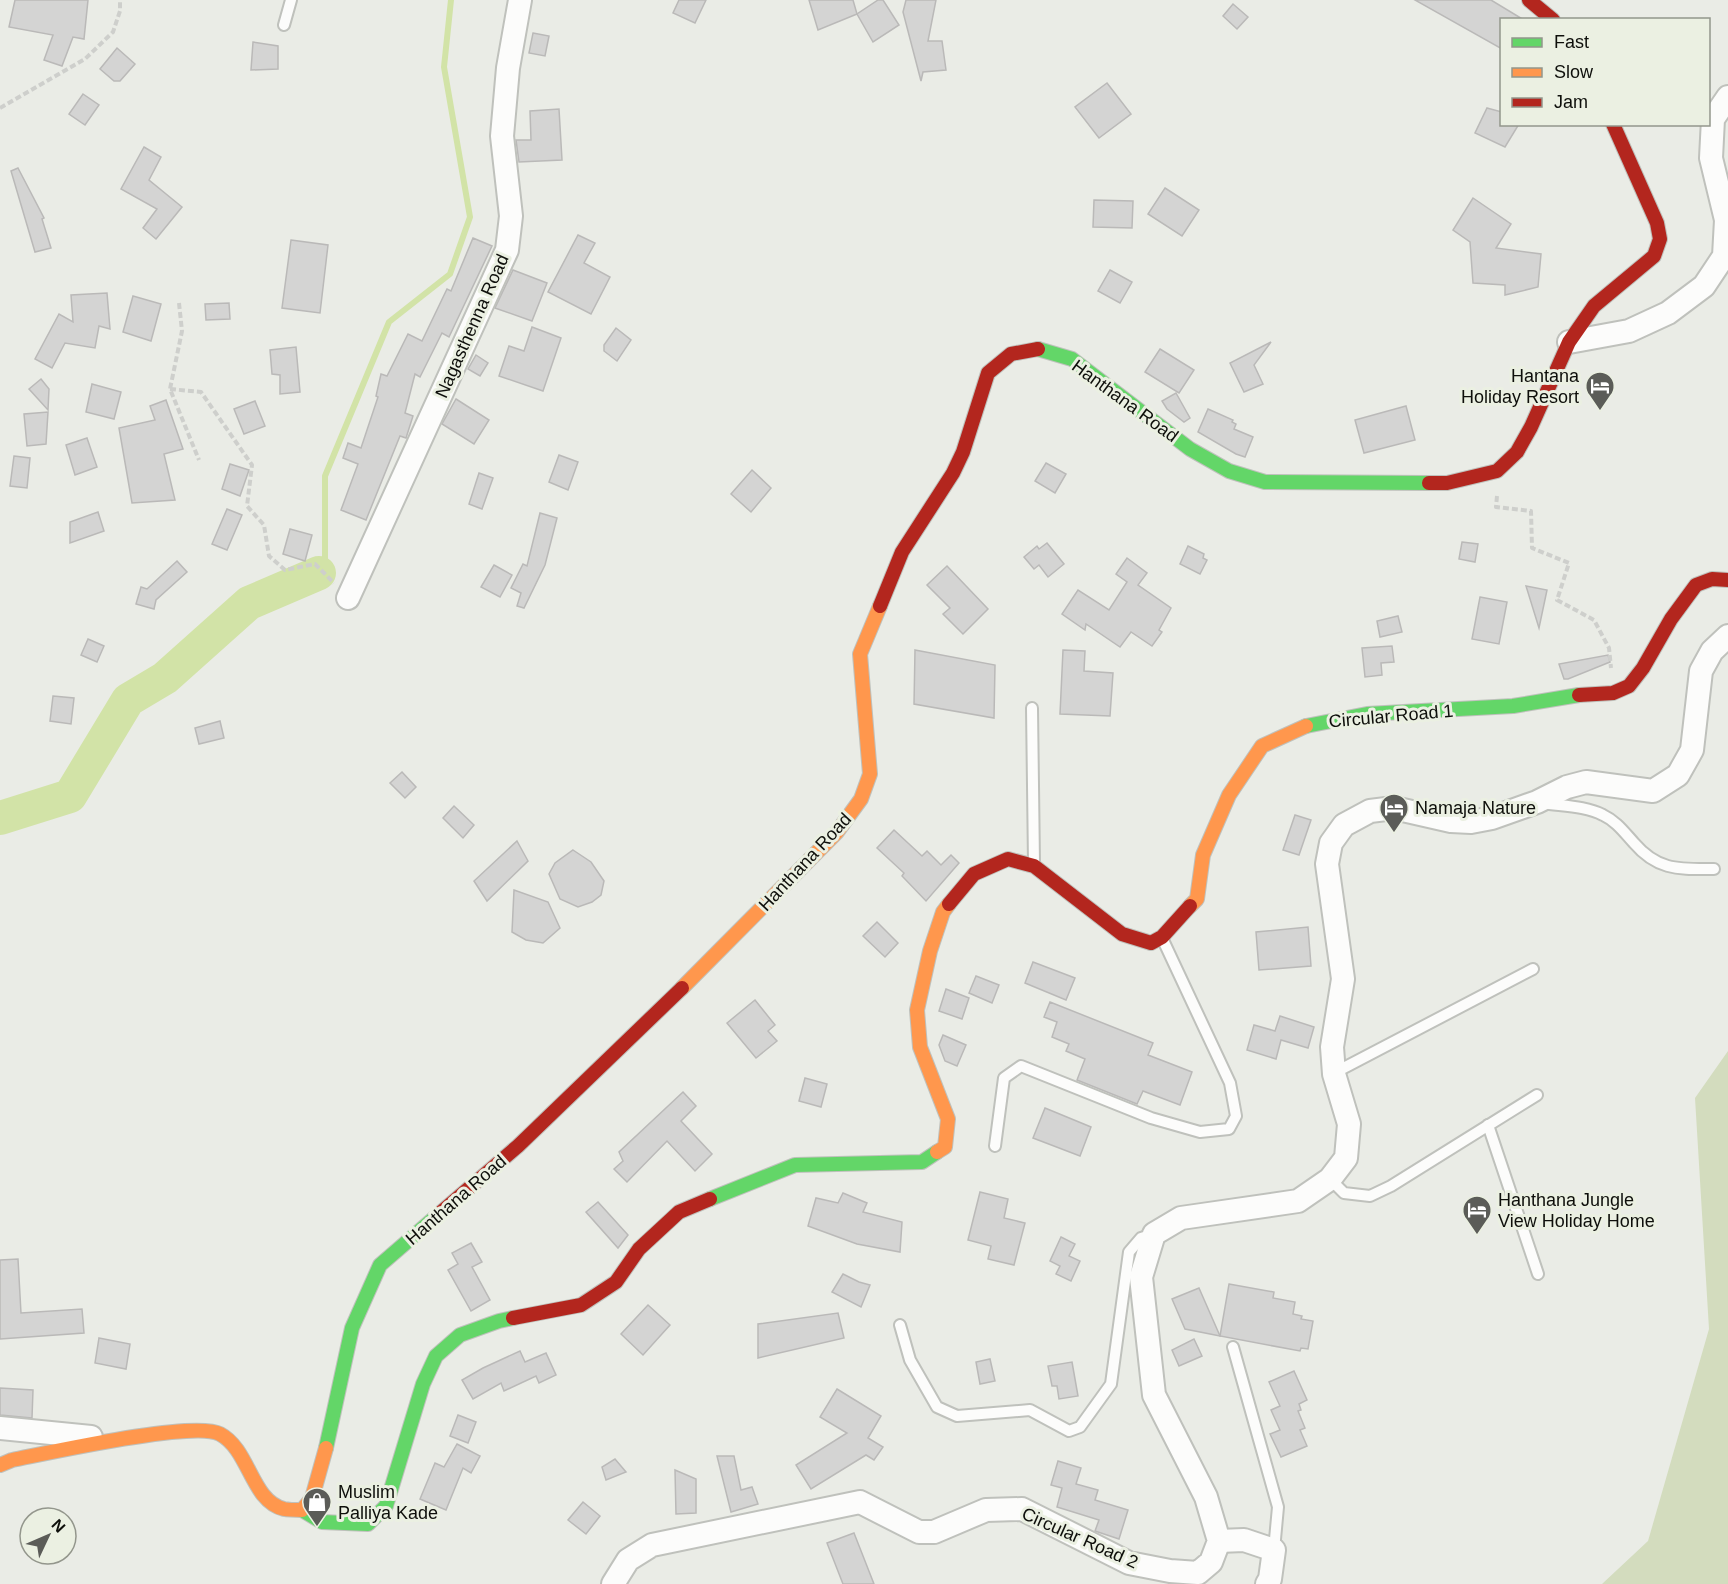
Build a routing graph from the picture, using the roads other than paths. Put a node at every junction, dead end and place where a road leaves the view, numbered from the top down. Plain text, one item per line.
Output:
1 (291, 0) edge
2 (520, 0) edge
3 (1529, 0) edge
4 (1551, 18) edge
5 (284, 25) dead end
6 (1728, 97) edge
7 (1614, 126) edge
8 (1569, 342) junction
9 (1728, 580) edge
10 (348, 598) road end
11 (1728, 636) edge
12 (1032, 708) dead end
13 (1537, 802) junction
14 (1034, 866) junction
15 (1714, 869) dead end
16 (1162, 937) junction
17 (1533, 969) dead end
18 (1334, 1074) junction
19 (1537, 1095) dead end
20 (1488, 1125) junction
21 (995, 1146) dead end
22 (1330, 1179) junction
23 (1154, 1234) junction
24 (1538, 1274) dead end
25 (900, 1325) dead end
26 (1233, 1347) dead end
27 (0, 1428) edge
28 (115, 1440) junction
29 (0, 1465) edge
30 (302, 1510) junction
31 (1219, 1541) junction
32 (1274, 1550) junction
33 (613, 1584) edge
34 (1267, 1584) edge

1 - 5 lane
2 - 10 street, Nagasthenna Road
3 - 4 street
6 - 8 street
7 - 8 street
8 - 30 street, Hanthana Road
9 - 16 street, Circular Road 1
11 - 13 street
12 - 14 lane
13 - 15 lane
13 - 18 street
14 - 16 street
14 - 30 street
16 - 21 lane
17 - 18 lane
18 - 22 street
19 - 20 lane
20 - 22 lane
20 - 24 lane
22 - 23 street
23 - 25 lane
23 - 31 street
26 - 32 lane
27 - 28 street
28 - 29 street
28 - 30 street
31 - 32 street
31 - 33 street, Circular Road 2
32 - 34 street

